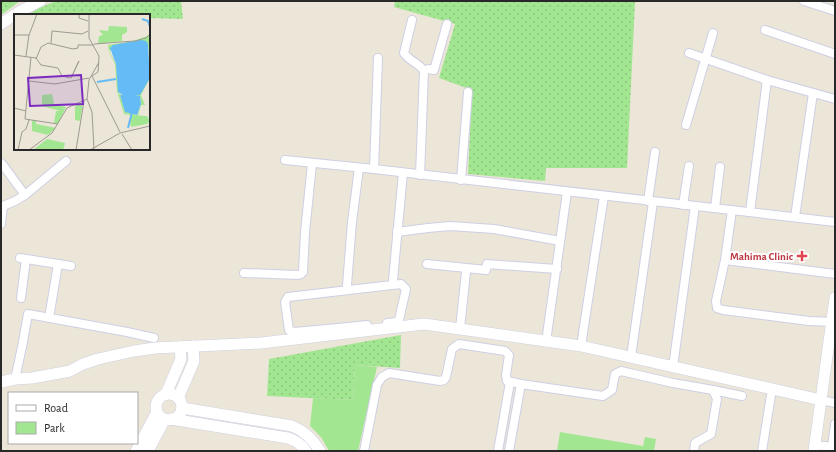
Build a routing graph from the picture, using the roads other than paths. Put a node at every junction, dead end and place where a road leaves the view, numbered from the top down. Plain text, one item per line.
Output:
1 (40, 1) edge
2 (804, 1) edge
3 (835, 11) edge
4 (16, 14) edge
5 (14, 15) edge
6 (412, 20) dead end
7 (1, 24) edge
8 (447, 24) dead end
9 (765, 30) dead end
10 (713, 34) dead end
11 (689, 53) dead end
12 (835, 54) edge
13 (378, 58) dead end
14 (706, 59) junction
15 (424, 71) junction
16 (767, 80) junction
17 (468, 92) dead end
18 (813, 93) junction
19 (835, 99) edge
20 (686, 125) dead end
21 (655, 152) dead end
22 (285, 160) dead end
23 (66, 161) dead end
24 (1, 163) edge
25 (312, 164) junction
26 (689, 166) dead end
27 (720, 167) dead end
28 (358, 168) junction
29 (374, 169) junction
30 (402, 173) junction
31 (420, 174) junction
32 (461, 180) junction
33 (567, 192) junction
34 (25, 195) junction
35 (604, 196) junction
36 (650, 201) junction
37 (683, 205) junction
38 (2, 206) edge
39 (695, 206) junction
40 (715, 208) junction
41 (732, 210) junction
42 (750, 212) junction
43 (795, 218) junction
44 (835, 222) edge
45 (1, 224) edge
46 (397, 232) junction
47 (560, 241) junction
48 (725, 260) junction
49 (58, 264) junction
50 (427, 264) dead end
51 (71, 266) dead end
52 (557, 269) junction
53 (466, 272) dead end
54 (244, 273) dead end
55 (835, 274) edge
56 (393, 280) dead end
57 (347, 286) dead end
58 (21, 298) dead end
59 (835, 298) edge
60 (49, 318) junction
61 (833, 322) edge
62 (460, 328) junction
63 (339, 331) junction
64 (154, 338) dead end
65 (546, 342) junction
66 (193, 346) junction
67 (582, 346) junction
68 (180, 347) junction
69 (631, 357) junction
70 (673, 367) junction
71 (15, 379) junction
72 (1, 382) edge
73 (510, 382) junction
74 (521, 384) junction
75 (772, 389) junction
76 (713, 390) junction
77 (166, 394) junction
78 (742, 396) dead end
79 (821, 400) junction
80 (180, 403) junction
81 (835, 403) edge
82 (164, 417) junction
83 (835, 424) edge
84 (833, 447) edge
85 (814, 448) edge
86 (136, 451) edge
87 (148, 451) edge
88 (306, 451) edge
89 (320, 451) edge
90 (364, 451) edge
91 (498, 451) edge
92 (509, 451) edge
93 (694, 451) edge
94 (762, 451) edge

1 - 4 street
2 - 3 street
5 - 7 street
6 - 15 street
8 - 15 street
9 - 12 street
10 - 14 street
11 - 14 street
13 - 29 street
14 - 16 street
14 - 20 street
15 - 31 street
16 - 18 street
16 - 42 street
17 - 32 street
18 - 19 street
18 - 43 street
21 - 36 street
22 - 25 street
23 - 34 street
24 - 34 street
25 - 28 street
25 - 54 street
26 - 37 street
27 - 40 street
28 - 29 street
28 - 57 street
29 - 30 street
30 - 31 street
30 - 46 street
31 - 32 street
32 - 33 street
33 - 35 street
33 - 47 street
34 - 38 street
35 - 36 street
35 - 67 street
36 - 37 street
36 - 69 street
37 - 39 street
38 - 45 street
39 - 40 street
39 - 70 street
40 - 41 street
41 - 42 street
41 - 48 street
42 - 43 street
43 - 44 street
46 - 47 street
46 - 56 street
47 - 52 street
48 - 55 street
48 - 61 street
49 - 51 street
49 - 58 street
49 - 60 street
50 - 52 street
52 - 65 street
53 - 62 street
59 - 61 street
60 - 64 street
60 - 71 street
61 - 79 street
62 - 63 street
62 - 65 street
63 - 63 street
63 - 66 street
65 - 67 street
66 - 68 street
66 - 80 street
67 - 69 street
68 - 71 street
68 - 77 street
69 - 70 street
70 - 75 street
71 - 72 street
73 - 74 street
73 - 90 street
73 - 91 street
74 - 76 street
74 - 92 street
75 - 79 street
75 - 94 street
76 - 78 street
76 - 93 street
77 - 80 street
77 - 82 street
79 - 81 street
79 - 85 street
80 - 82 street
80 - 89 street
82 - 86 street
82 - 87 street
82 - 88 street
83 - 84 street
84 - 85 street

